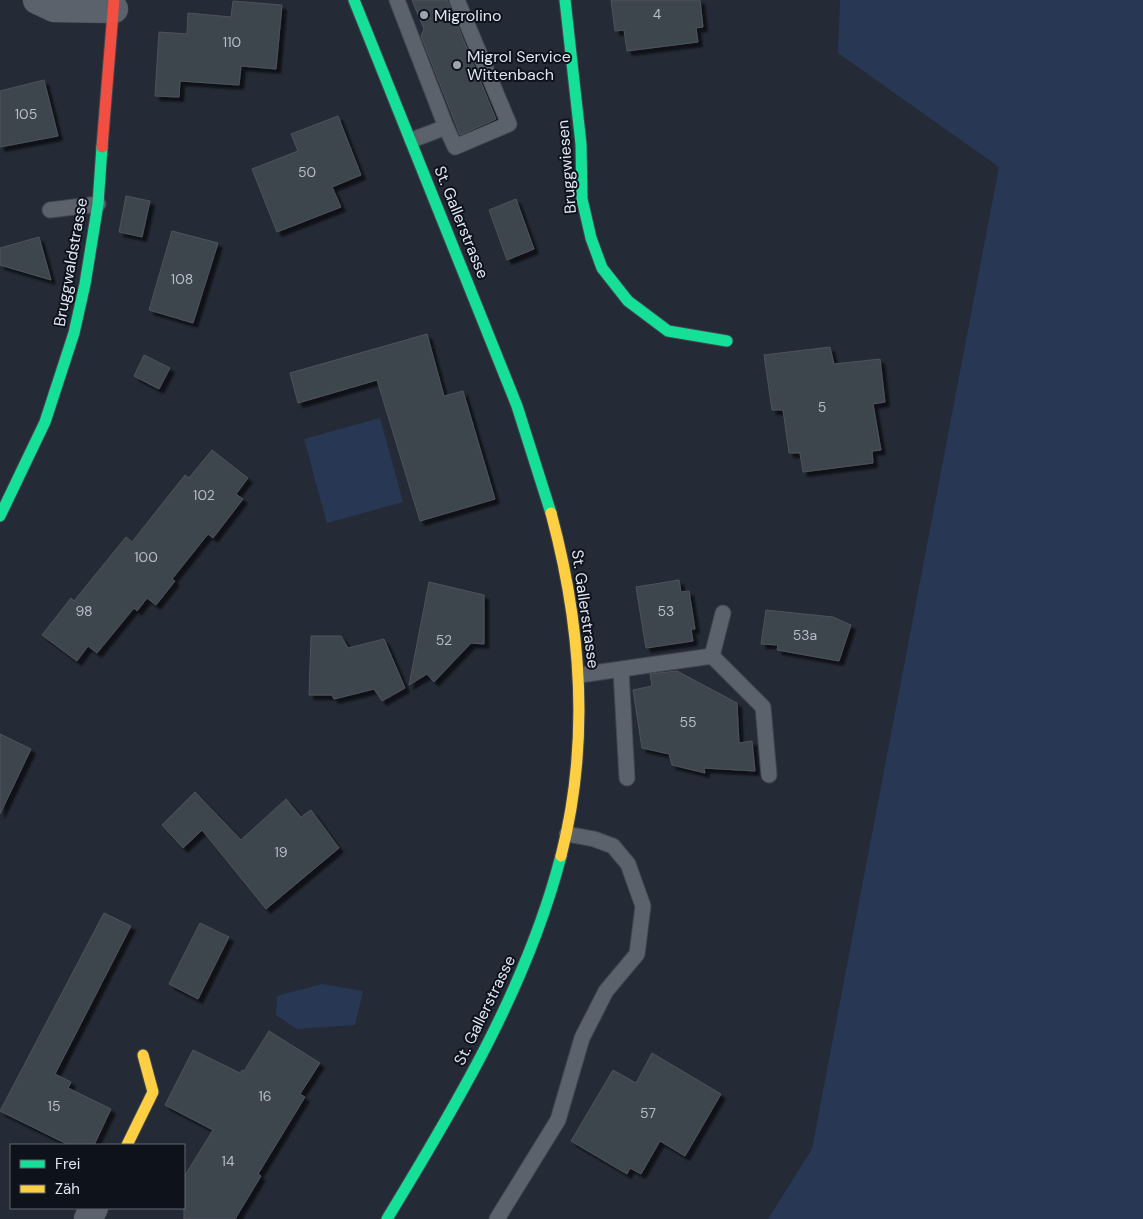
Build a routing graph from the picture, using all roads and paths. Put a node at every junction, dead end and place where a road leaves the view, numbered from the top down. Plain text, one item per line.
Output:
1 (38, 0) edge
2 (354, 0) edge
3 (397, 0) edge
4 (457, 0) edge
5 (565, 0) edge
6 (114, 5) edge
7 (446, 127) junction
8 (412, 140) junction
9 (98, 204) junction
10 (50, 210) dead end
11 (726, 341) dead end
12 (0, 516) edge
13 (723, 612) dead end
14 (712, 656) junction
15 (621, 670) junction
16 (580, 675) junction
17 (769, 775) dead end
18 (627, 778) dead end
19 (567, 834) junction
20 (143, 1055) dead end
21 (127, 1144) edge
22 (387, 1219) edge
23 (497, 1219) edge

1 - 6 street
2 - 8 main road, St. Gallerstrasse
3 - 7 lane
4 - 7 lane
5 - 11 main road, Bruggwiesen
6 - 9 main road, Bruggwaldstrasse
7 - 8 lane
8 - 16 main road, St. Gallerstrasse
9 - 10 lane
9 - 12 main road, Bruggwaldstrasse
13 - 14 lane
14 - 15 lane
14 - 17 lane
15 - 16 lane
15 - 18 lane
16 - 19 main road, St. Gallerstrasse
19 - 22 main road, St. Gallerstrasse
19 - 23 lane
20 - 21 main road

